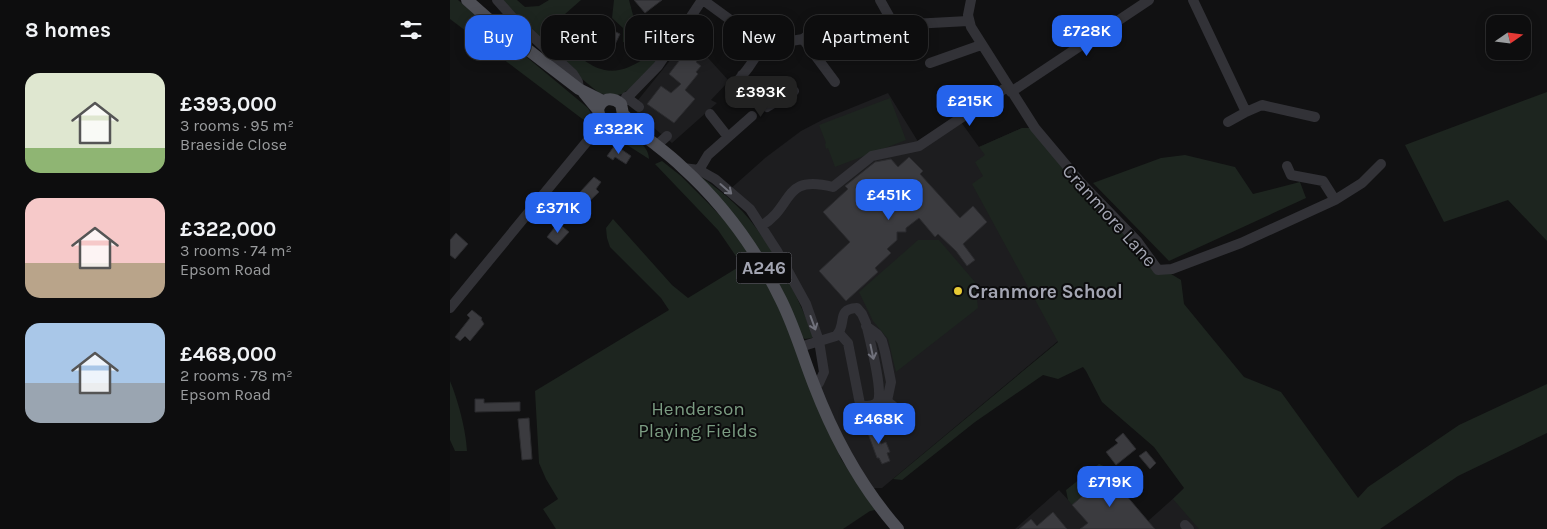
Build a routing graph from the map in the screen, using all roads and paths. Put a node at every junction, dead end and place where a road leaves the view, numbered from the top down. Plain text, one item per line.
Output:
1 (467, 0) edge
2 (497, 0) edge
3 (702, 0) edge
4 (880, 0) edge
5 (971, 0) edge
6 (1148, 0) edge
7 (1193, 0) edge
8 (723, 15) edge
9 (968, 21) junction
10 (802, 39) joint
11 (794, 40) edge
12 (981, 45) junction
13 (753, 60) edge
14 (930, 63) dead end
15 (742, 75) junction
16 (834, 82) dead end
17 (730, 89) dead end
18 (581, 90) junction
19 (1009, 90) junction
20 (794, 92) dead end
21 (639, 107) dead end
22 (622, 109) junction
23 (601, 111) junction
24 (1246, 112) junction
25 (710, 114) dead end
26 (752, 116) dead end
27 (1315, 118) dead end
28 (1228, 122) dead end
29 (667, 136) dead end
30 (728, 137) junction
31 (657, 145) junction
32 (1381, 164) dead end
33 (1287, 166) dead end
34 (683, 168) junction
35 (698, 170) junction
36 (1335, 200) junction
37 (761, 226) junction
38 (450, 308) edge
39 (839, 333) junction
40 (819, 341) junction
41 (800, 347) junction
42 (814, 387) junction
43 (883, 400) junction
44 (898, 410) dead end
45 (898, 529) edge

1 - 18 main road
2 - 18 street
3 - 8 street
3 - 22 street
4 - 9 street
5 - 9 street
6 - 19 street
7 - 24 street
9 - 12 street, Cranmore Lane
10 - 11 street
10 - 16 street
12 - 14 street
12 - 19 street, Cranmore Lane
13 - 15 street
15 - 17 street
15 - 20 street
18 - 23 main road
19 - 36 street, Cranmore Lane
19 - 37 street
21 - 22 street
22 - 23 main road
22 - 23 main road
22 - 31 main road, A246
23 - 38 street
24 - 27 street
24 - 28 street
25 - 30 street
26 - 30 street
29 - 31 street
30 - 35 street
31 - 34 main road, A246
32 - 36 street, Cranmore Lane
33 - 36 street
34 - 35 street
34 - 41 main road, A246
35 -> 37 street
37 -> 40 street
39 - 40 street
39 - 43 street
39 -> 43 street
40 - 41 street
40 - 42 street
41 - 42 main road, A246
42 - 45 main road, A246
43 - 44 street

